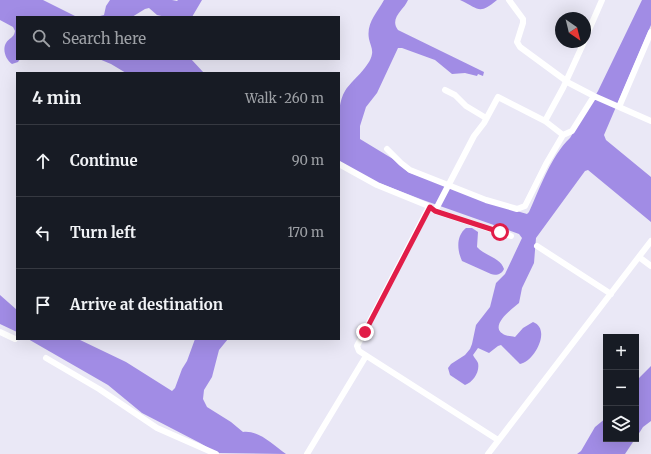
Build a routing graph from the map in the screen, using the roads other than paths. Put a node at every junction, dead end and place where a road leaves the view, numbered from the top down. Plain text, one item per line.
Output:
1 (510, 0) edge
2 (602, 0) edge
3 (591, 25) edge
4 (651, 32) edge
5 (581, 48) edge
6 (566, 81) junction
7 (445, 90) dead end
8 (594, 96) junction
9 (618, 106) junction
10 (486, 118) junction
11 (544, 121) junction
12 (651, 121) edge
13 (563, 135) junction
14 (388, 149) dead end
15 (340, 165) edge
16 (448, 186) junction
17 (434, 208) junction
18 (511, 236) dead end
19 (651, 241) edge
20 (537, 246) dead end
21 (639, 257) junction
22 (651, 266) edge
23 (611, 294) junction
24 (0, 332) edge
25 (15, 339) dead end
26 (366, 356) junction
27 (46, 358) dead end
28 (498, 440) junction
29 (216, 454) edge
30 (307, 454) edge
31 (488, 454) edge

1 - 6 street
2 - 3 street
4 - 9 street
5 - 6 street
6 - 8 street
6 - 11 street
7 - 10 street
8 - 9 street
8 - 13 street
9 - 12 street
10 - 11 street
10 - 16 street
11 - 13 street
13 - 16 street
14 - 16 street
15 - 17 street
16 - 17 street
17 - 18 street
17 - 26 street
19 - 21 street
20 - 23 street
21 - 22 street
21 - 23 street
23 - 28 street
24 - 25 street
26 - 28 street
26 - 30 street
27 - 29 street
28 - 31 street

